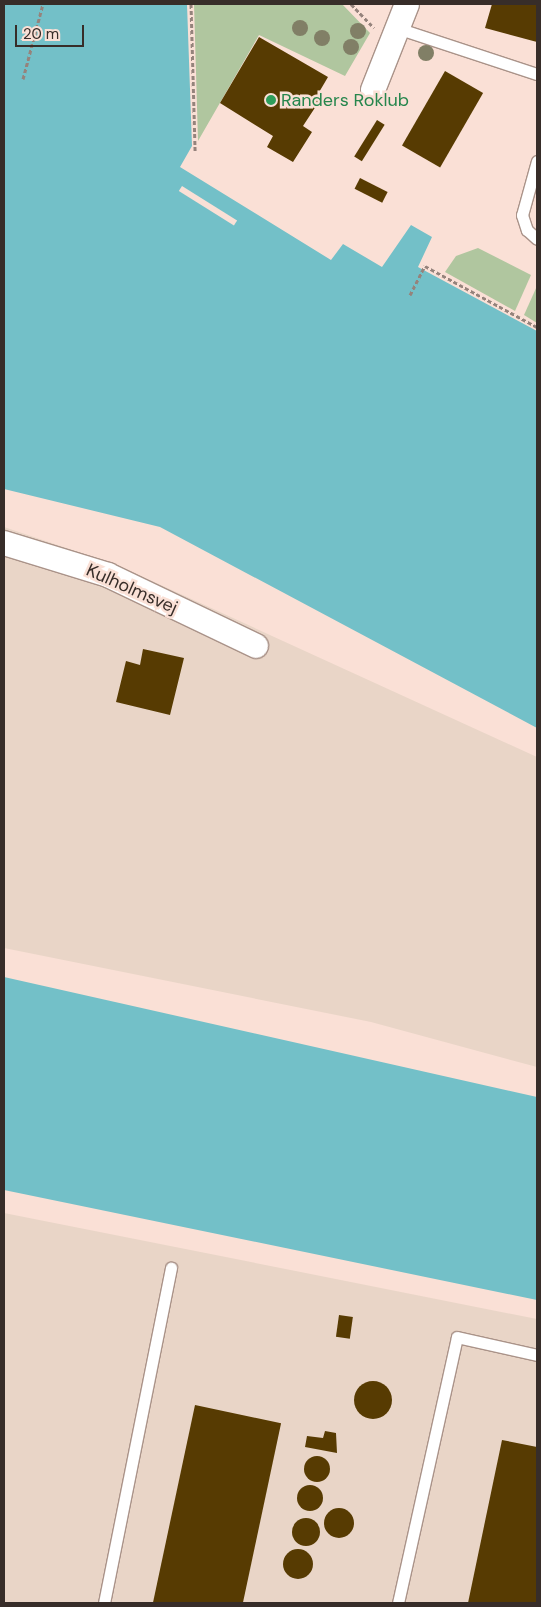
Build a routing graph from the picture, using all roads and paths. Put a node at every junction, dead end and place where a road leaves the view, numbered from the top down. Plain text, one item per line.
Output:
1 (43, 4) edge
2 (190, 4) edge
3 (351, 4) edge
4 (407, 4) edge
5 (395, 34) junction
6 (537, 74) edge
7 (23, 79) dead end
8 (373, 90) dead end
9 (194, 151) dead end
10 (537, 160) edge
11 (537, 239) edge
12 (410, 294) dead end
13 (537, 327) edge
14 (4, 543) edge
15 (256, 646) dead end
16 (171, 1268) dead end
17 (537, 1355) edge
18 (104, 1603) edge
19 (398, 1603) edge

1 - 7 path
2 - 9 path
3 - 5 path
4 - 5 street
5 - 6 lane
5 - 8 street
10 - 11 lane
12 - 13 path
14 - 15 street, Kulholmsvej
16 - 18 lane
17 - 19 lane

